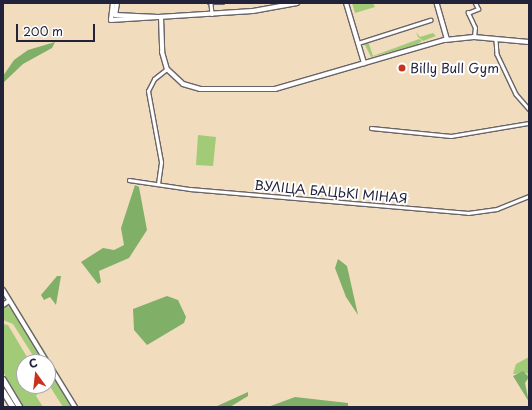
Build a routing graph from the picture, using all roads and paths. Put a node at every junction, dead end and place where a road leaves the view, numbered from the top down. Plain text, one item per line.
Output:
1 (112, 3) edge
2 (117, 3) edge
3 (223, 3) edge
4 (297, 3) edge
5 (346, 3) edge
6 (437, 3) edge
7 (475, 3) edge
8 (210, 4) edge
9 (212, 14) junction
10 (115, 17) junction
11 (161, 17) junction
12 (430, 20) dead end
13 (474, 37) junction
14 (447, 39) junction
15 (496, 39) junction
16 (529, 42) edge
17 (358, 43) junction
18 (364, 63) junction
19 (167, 69) junction
20 (529, 109) edge
21 (529, 123) edge
22 (370, 128) dead end
23 (129, 180) dead end
24 (158, 184) junction
25 (529, 196) edge
26 (3, 290) edge
27 (10, 301) junction
28 (3, 305) edge
29 (42, 354) edge
30 (56, 376) edge
31 (3, 379) edge
32 (3, 391) edge
33 (13, 407) edge
34 (20, 407) edge
35 (75, 407) edge

1 - 10 main road
2 - 10 main road
3 - 8 street
4 - 9 main road
5 - 17 main road
6 - 14 street
7 - 13 street
8 - 9 street
9 - 11 main road
10 - 11 main road
11 - 19 main road
12 - 17 street
13 - 14 main road
13 - 15 main road
14 - 18 main road
15 - 16 main road
15 - 20 street
17 - 18 main road
18 - 19 main road
19 - 24 street
21 - 22 street
23 - 24 street, ВУЛІЦА БАЦЬКІ МІНАЯ
24 - 25 street, ВУЛІЦА БАЦЬКІ МІНАЯ
26 - 27 main road
27 - 28 main road
27 - 29 main road
30 - 35 main road
31 - 34 highway
32 - 33 highway

